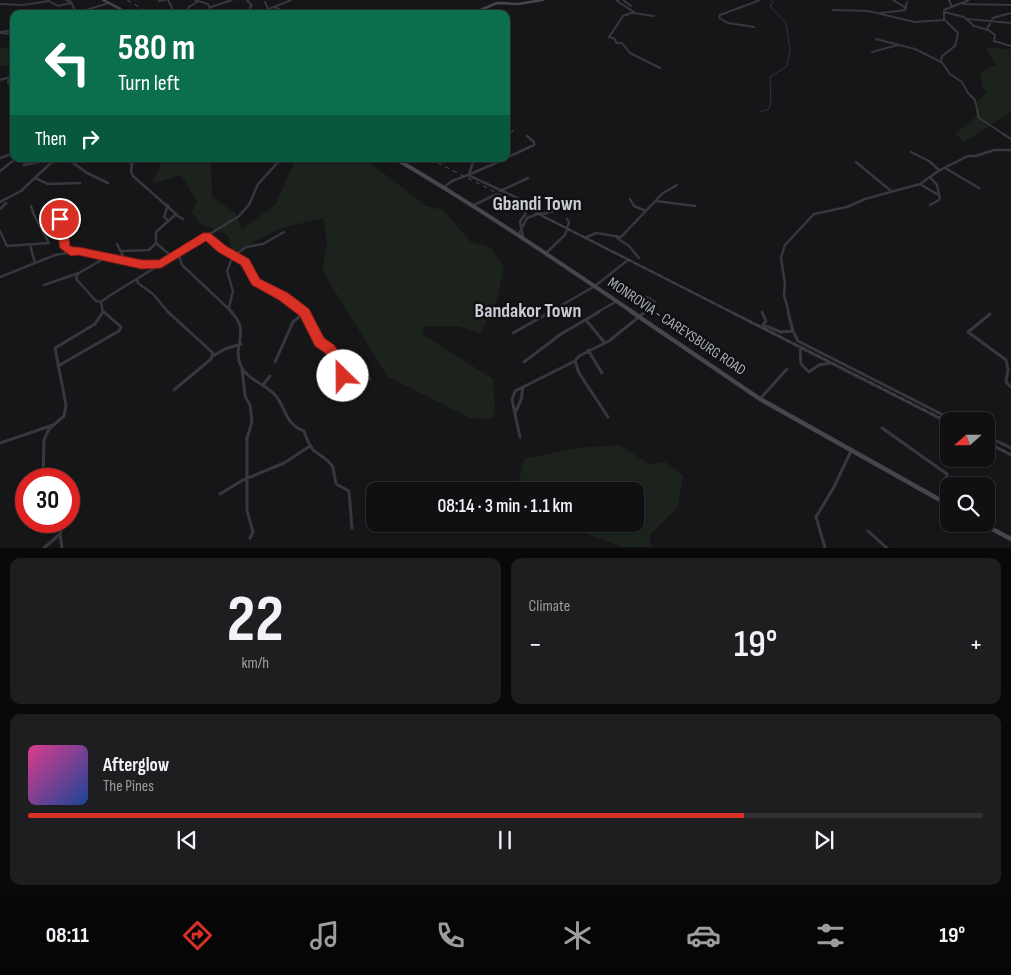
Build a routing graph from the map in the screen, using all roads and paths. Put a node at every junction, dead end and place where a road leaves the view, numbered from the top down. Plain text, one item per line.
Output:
1 (66, 0) edge
2 (103, 0) edge
3 (166, 0) edge
4 (219, 0) edge
5 (232, 0) edge
6 (247, 0) edge
7 (291, 0) edge
8 (543, 0) edge
9 (619, 0) edge
10 (623, 0) edge
11 (760, 0) edge
12 (893, 0) edge
13 (949, 0) edge
14 (968, 0) edge
15 (159, 1) dead end
16 (196, 1) edge
17 (534, 1) edge
18 (222, 2) junction
19 (265, 2) dead end
20 (907, 2) dead end
21 (71, 3) junction
22 (109, 3) junction
23 (0, 4) edge
24 (962, 4) junction
25 (1011, 5) edge
26 (273, 6) junction
27 (631, 6) dead end
28 (211, 7) junction
29 (952, 7) junction
30 (906, 8) junction
31 (268, 9) joint
32 (80, 10) edge
33 (86, 10) edge
34 (122, 10) edge
35 (187, 10) edge
36 (211, 10) edge
37 (250, 10) edge
38 (282, 10) edge
39 (480, 10) edge
40 (833, 10) dead end
41 (944, 12) junction
42 (633, 13) junction
43 (1011, 13) edge
44 (879, 14) junction
45 (1005, 14) junction
46 (654, 16) dead end
47 (1011, 16) edge
48 (967, 19) junction
49 (945, 20) junction
50 (990, 20) junction
51 (1011, 24) edge
52 (754, 27) dead end
53 (988, 30) junction
54 (876, 38) dead end
55 (900, 44) junction
56 (1011, 46) edge
57 (872, 52) dead end
58 (942, 63) junction
59 (660, 68) dead end
60 (9, 77) joint
61 (0, 80) edge
62 (10, 85) edge
63 (513, 131) dead end
64 (510, 132) edge
65 (527, 136) dead end
66 (1011, 139) edge
67 (1010, 151) edge
68 (911, 152) dead end
69 (510, 156) edge
70 (11, 162) edge
71 (40, 162) edge
72 (52, 162) edge
73 (72, 162) edge
74 (130, 162) edge
75 (278, 162) edge
76 (401, 162) edge
77 (473, 162) edge
78 (497, 162) edge
79 (856, 162) dead end
80 (24, 165) dead end
81 (945, 168) junction
82 (939, 170) junction
83 (0, 171) edge
84 (468, 175) junction
85 (930, 177) junction
86 (35, 178) junction
87 (528, 178) dead end
88 (108, 182) dead end
89 (925, 182) junction
90 (80, 183) dead end
91 (920, 184) junction
92 (677, 185) dead end
93 (444, 187) junction
94 (928, 187) junction
95 (979, 188) dead end
96 (500, 191) junction
97 (891, 191) junction
98 (497, 194) dead end
99 (940, 196) junction
100 (630, 199) dead end
101 (514, 201) dead end
102 (656, 201) junction
103 (0, 202) edge
104 (7, 202) junction
105 (168, 205) junction
106 (474, 205) junction
107 (930, 205) dead end
108 (31, 206) dead end
109 (695, 206) dead end
110 (526, 208) junction
111 (0, 209) edge
112 (561, 209) dead end
113 (646, 211) junction
114 (538, 214) junction
115 (542, 214) junction
116 (176, 215) junction
117 (60, 219) dead end
118 (567, 219) dead end
119 (184, 220) dead end
120 (169, 221) junction
121 (522, 229) junction
122 (567, 229) junction
123 (0, 231) edge
124 (284, 232) dead end
125 (207, 236) junction
126 (521, 236) junction
127 (616, 237) junction
128 (584, 238) junction
129 (156, 243) junction
130 (117, 244) dead end
131 (30, 245) junction
132 (71, 252) junction
133 (121, 252) junction
134 (178, 252) junction
135 (546, 252) junction
136 (170, 255) dead end
137 (233, 256) junction
138 (106, 258) junction
139 (639, 258) dead end
140 (125, 260) junction
141 (628, 260) junction
142 (35, 263) junction
143 (161, 264) junction
144 (79, 273) junction
145 (0, 277) edge
146 (137, 280) junction
147 (44, 285) dead end
148 (595, 286) junction
149 (647, 297) dead end
150 (617, 301) junction
151 (101, 302) junction
152 (228, 307) junction
153 (103, 311) junction
154 (305, 312) junction
155 (762, 312) dead end
156 (990, 314) dead end
157 (640, 317) junction
158 (586, 320) junction
159 (793, 331) junction
160 (513, 333) dead end
161 (604, 342) junction
162 (241, 344) junction
163 (800, 347) junction
164 (588, 350) junction
165 (212, 356) junction
166 (575, 361) junction
167 (275, 362) dead end
168 (524, 362) dead end
169 (830, 363) junction
170 (58, 366) junction
171 (241, 368) junction
172 (787, 370) dead end
173 (602, 373) dead end
174 (1009, 374) edge
175 (270, 376) dead end
176 (370, 379) dead end
177 (263, 385) junction
178 (522, 386) junction
179 (1011, 387) edge
180 (174, 390) dead end
181 (760, 399) junction
182 (515, 413) junction
183 (940, 413) edge
184 (608, 417) dead end
185 (940, 419) edge
186 (54, 424) junction
187 (882, 428) dead end
188 (520, 437) dead end
189 (995, 440) edge
190 (0, 443) edge
191 (310, 446) junction
192 (995, 447) edge
193 (1011, 448) edge
194 (852, 451) junction
195 (1011, 455) edge
196 (43, 468) edge
197 (247, 479) junction
198 (220, 494) dead end
199 (939, 500) joint
200 (352, 528) dead end
201 (995, 530) edge
202 (868, 531) dead end
203 (60, 534) joint
204 (250, 538) dead end
205 (1011, 539) edge
206 (44, 548) edge
207 (62, 548) edge
208 (824, 548) edge
209 (888, 548) edge

1 - 21 street
2 - 22 main road
3 - 15 street
4 - 18 street
5 - 18 street
6 - 37 street
7 - 26 street
8 - 17 main road
9 - 42 street
10 - 27 street
11 - 52 street
12 - 30 street
13 - 29 street
14 - 24 street
16 - 28 street
16 - 35 street
17 - 39 main road
18 - 28 street
19 - 31 street
20 - 30 street
21 - 23 street
21 - 32 street
22 - 33 street
22 - 34 main road
24 - 25 street
24 - 29 street
26 - 31 street
26 - 38 street
28 - 36 street
29 - 41 street
30 - 44 street
40 - 44 street
41 - 48 street
41 - 49 street
42 - 46 street
42 - 59 street
43 - 45 street
44 - 49 street
45 - 47 street
45 - 50 street
48 - 50 street
48 - 53 street
49 - 58 street
50 - 51 street
50 - 53 street
53 - 56 street
54 - 55 street
55 - 57 street
55 - 58 street
58 - 66 street
60 - 61 street
60 - 62 street
63 - 64 street
65 - 69 street
67 - 81 street
68 - 82 street
70 - 83 street
71 - 80 street
72 - 86 street
73 - 88 street
74 - 105 street
75 - 125 street
76 - 93 main road, MONROVIA - CAREYSBURG ROAD
77 - 84 street
78 - 84 street
79 - 97 street
81 - 82 street
81 - 95 street
82 - 85 street
84 - 93 street
84 - 96 street
85 - 89 street
85 - 99 street
86 - 90 street
86 - 104 street
87 - 96 street
89 - 91 street
89 - 94 street
91 - 94 street
91 - 97 street
92 - 102 street
93 - 106 main road, MONROVIA - CAREYSBURG ROAD
94 - 99 street
96 - 115 street
97 - 159 street
98 - 106 street
99 - 107 street
100 - 113 street
101 - 110 street
102 - 109 street
102 - 113 street
103 - 104 street
104 - 111 street
105 - 116 street
105 - 120 street
106 - 126 main road, MONROVIA - CAREYSBURG ROAD
108 - 131 street
110 - 114 street
110 - 121 street
112 - 115 street
113 - 127 street
114 - 115 street
114 - 121 street
114 - 122 street
116 - 119 street
116 - 120 street
117 - 132 street
118 - 122 street
120 - 129 street
121 - 126 street
122 - 128 street
122 - 135 street
123 - 131 street
124 - 137 street
125 - 134 street
125 - 137 street
126 - 135 main road, MONROVIA - CAREYSBURG ROAD
127 - 128 street
127 - 139 street
128 - 141 street
129 - 133 street
129 - 136 street
130 - 133 street
131 - 142 street
132 - 138 street
132 - 142 street
133 - 140 street
134 - 143 street
134 - 152 street
135 - 148 main road, MONROVIA - CAREYSBURG ROAD
137 - 152 street
137 - 154 street
138 - 140 street
138 - 144 street
140 - 143 street
141 - 148 street
141 - 163 street
142 - 145 street
143 - 146 street
144 - 147 street
144 - 151 street
146 - 151 street
146 - 165 street
148 - 150 main road, MONROVIA - CAREYSBURG ROAD
148 - 160 street
149 - 157 street
150 - 157 main road, MONROVIA - CAREYSBURG ROAD
150 - 158 street
151 - 153 street
152 - 162 street
153 - 170 street
153 - 170 street
154 - 167 street
154 - 176 street
155 - 159 street
156 - 174 street
157 - 161 street
157 - 181 main road, MONROVIA - CAREYSBURG ROAD
158 - 161 street
158 - 168 street
159 - 183 street
161 - 164 street
162 - 165 street
162 - 171 street
163 - 169 street
163 - 169 street
164 - 166 street
164 - 173 street
165 - 180 street
166 - 178 street
166 - 184 street
169 - 185 street
170 - 186 street
171 - 177 street
171 - 197 street
172 - 181 street
174 - 179 street
175 - 177 street
177 - 191 street
178 - 182 street
178 - 182 street
181 - 194 main road, MONROVIA - CAREYSBURG ROAD
182 - 188 street
186 - 190 street
186 - 196 street
187 - 199 street
189 - 193 street
191 - 197 street
191 - 200 street
192 - 195 street
194 - 199 main road, MONROVIA - CAREYSBURG ROAD
194 - 208 street
197 - 198 street
197 - 204 street
201 - 205 main road
202 - 209 street
203 - 206 street
203 - 207 street

